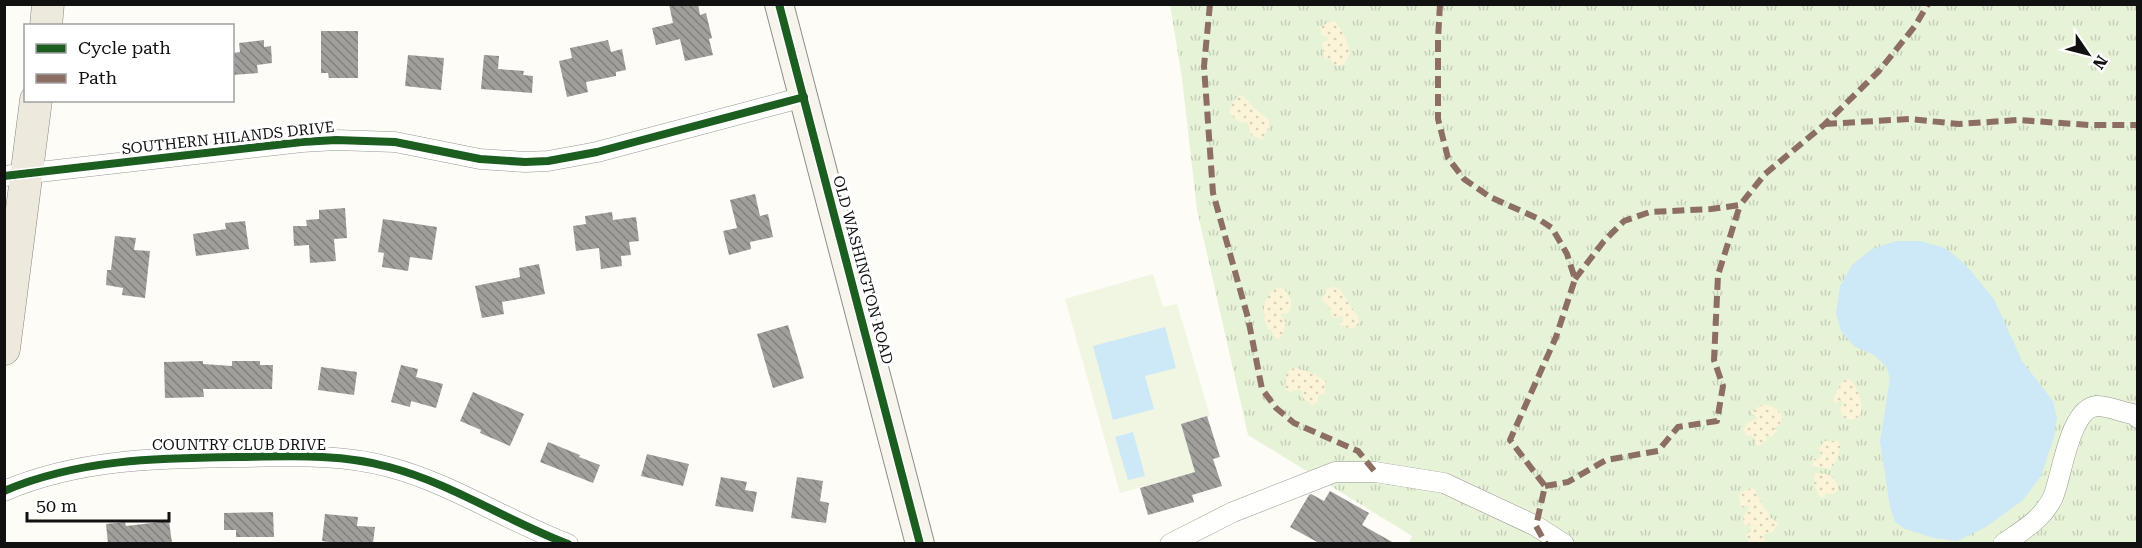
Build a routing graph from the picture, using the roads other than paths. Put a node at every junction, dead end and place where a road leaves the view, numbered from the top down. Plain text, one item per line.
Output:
1 (48, 4) edge
2 (779, 4) edge
3 (46, 24) edge
4 (804, 97) junction
5 (35, 102) edge
6 (16, 175) edge
7 (4, 349) edge
8 (2138, 418) edge
9 (8, 489) edge
10 (568, 543) edge
11 (920, 543) edge
12 (1170, 543) edge
13 (1564, 543) edge
14 (2003, 543) edge

1 - 3 main road
2 - 4 street, OLD WASHINGTON ROAD
4 - 6 street, SOUTHERN HILANDS DRIVE
4 - 11 street, OLD WASHINGTON ROAD
5 - 6 main road
6 - 7 main road
8 - 14 street
9 - 10 street, COUNTRY CLUB DRIVE
12 - 13 street

